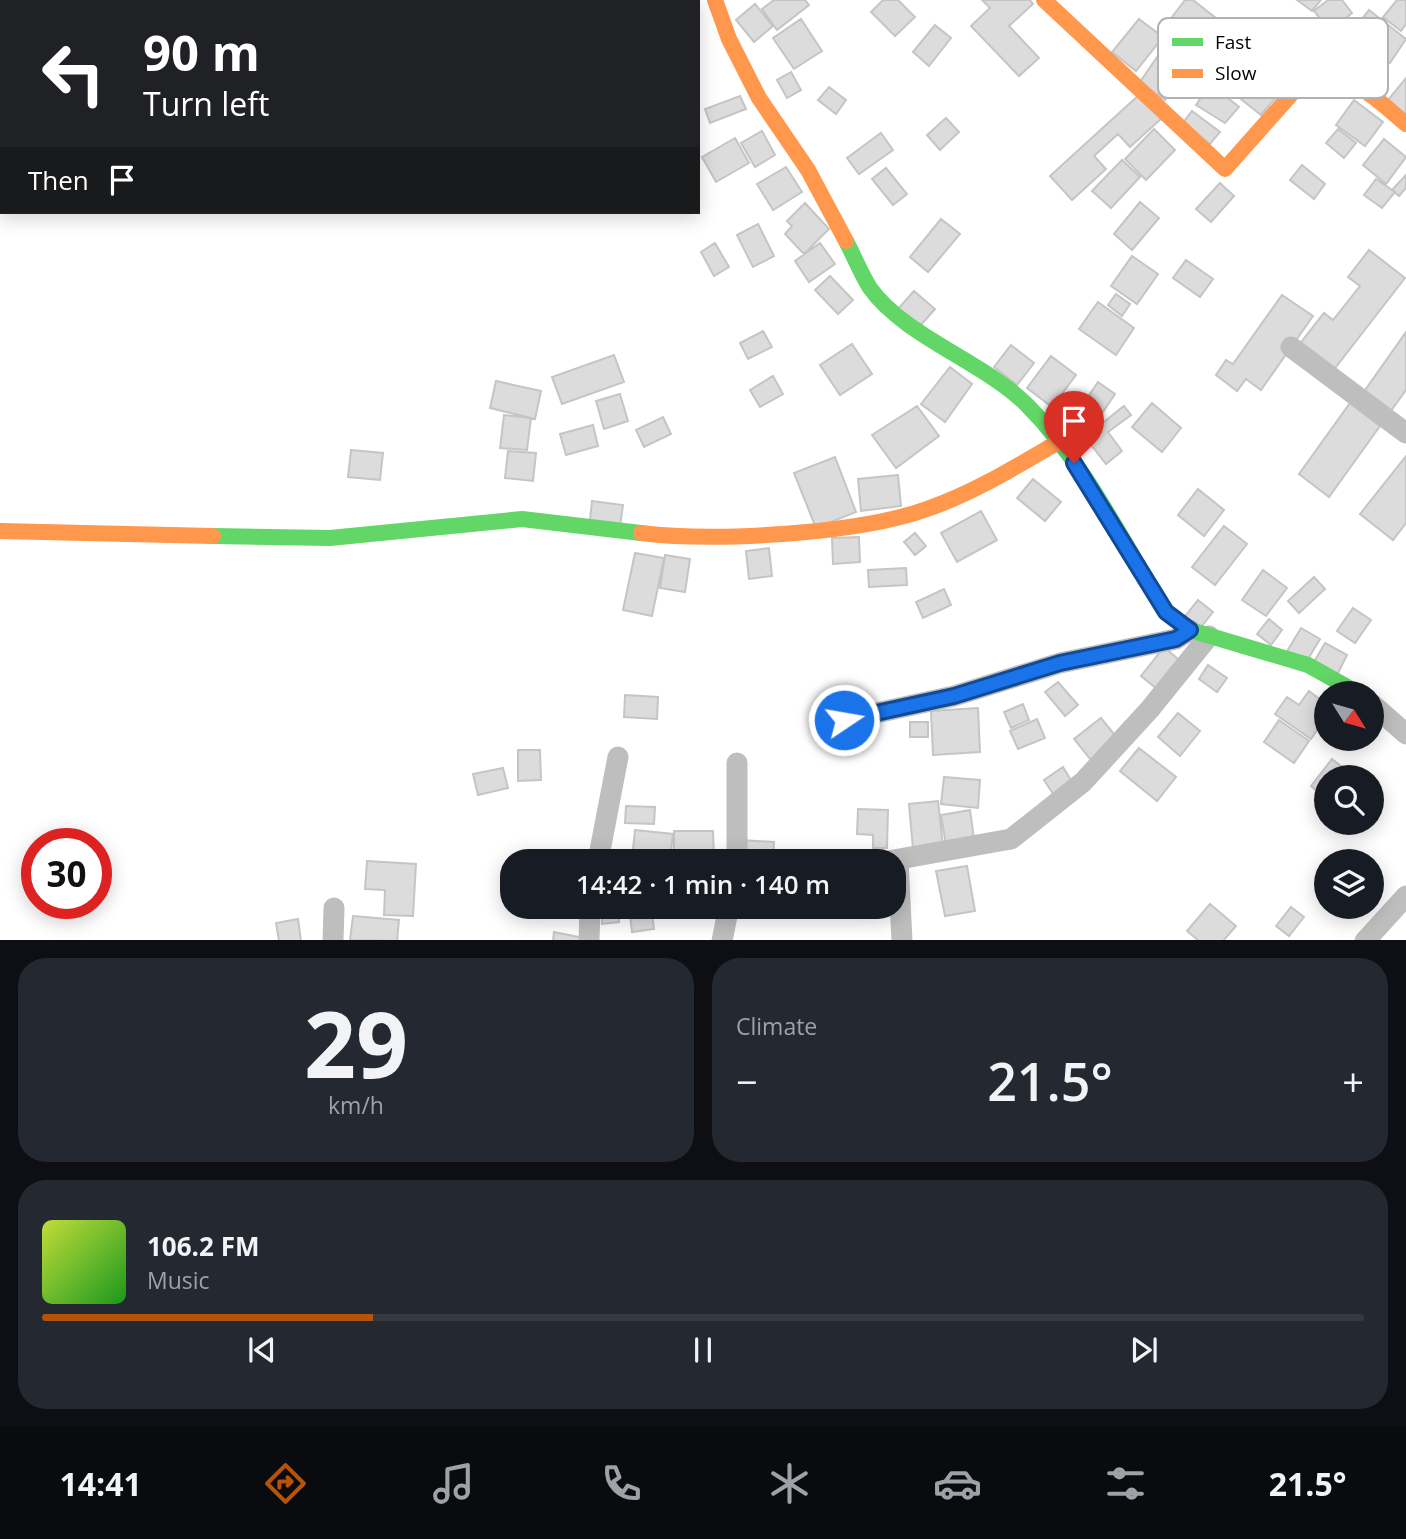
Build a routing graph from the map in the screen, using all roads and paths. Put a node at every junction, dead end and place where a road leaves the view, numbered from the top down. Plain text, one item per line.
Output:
1 (715, 0) edge
2 (1044, 0) edge
3 (1288, 98) edge
4 (1369, 98) edge
5 (1406, 124) edge
6 (1291, 347) dead end
7 (1406, 433) edge
8 (1060, 441) junction
9 (0, 531) edge
10 (1200, 633) junction
11 (1337, 681) edge
12 (1384, 715) edge
13 (844, 720) dead end
14 (1406, 734) edge
15 (618, 757) dead end
16 (737, 763) dead end
17 (600, 849) edge
18 (737, 849) edge
19 (906, 858) edge
20 (1406, 896) edge
21 (334, 908) dead end
22 (590, 919) edge
23 (726, 919) edge
24 (900, 919) edge
25 (333, 940) edge
26 (589, 940) edge
27 (722, 940) edge
28 (902, 940) edge
29 (1365, 940) edge

1 - 8 street
2 - 3 street
4 - 5 street
6 - 7 street
8 - 9 street
8 - 10 street
10 - 11 street
10 - 13 street
10 - 19 street
12 - 14 street
15 - 17 street
16 - 18 street
20 - 29 street
21 - 25 street
22 - 26 street
23 - 27 street
24 - 28 street

